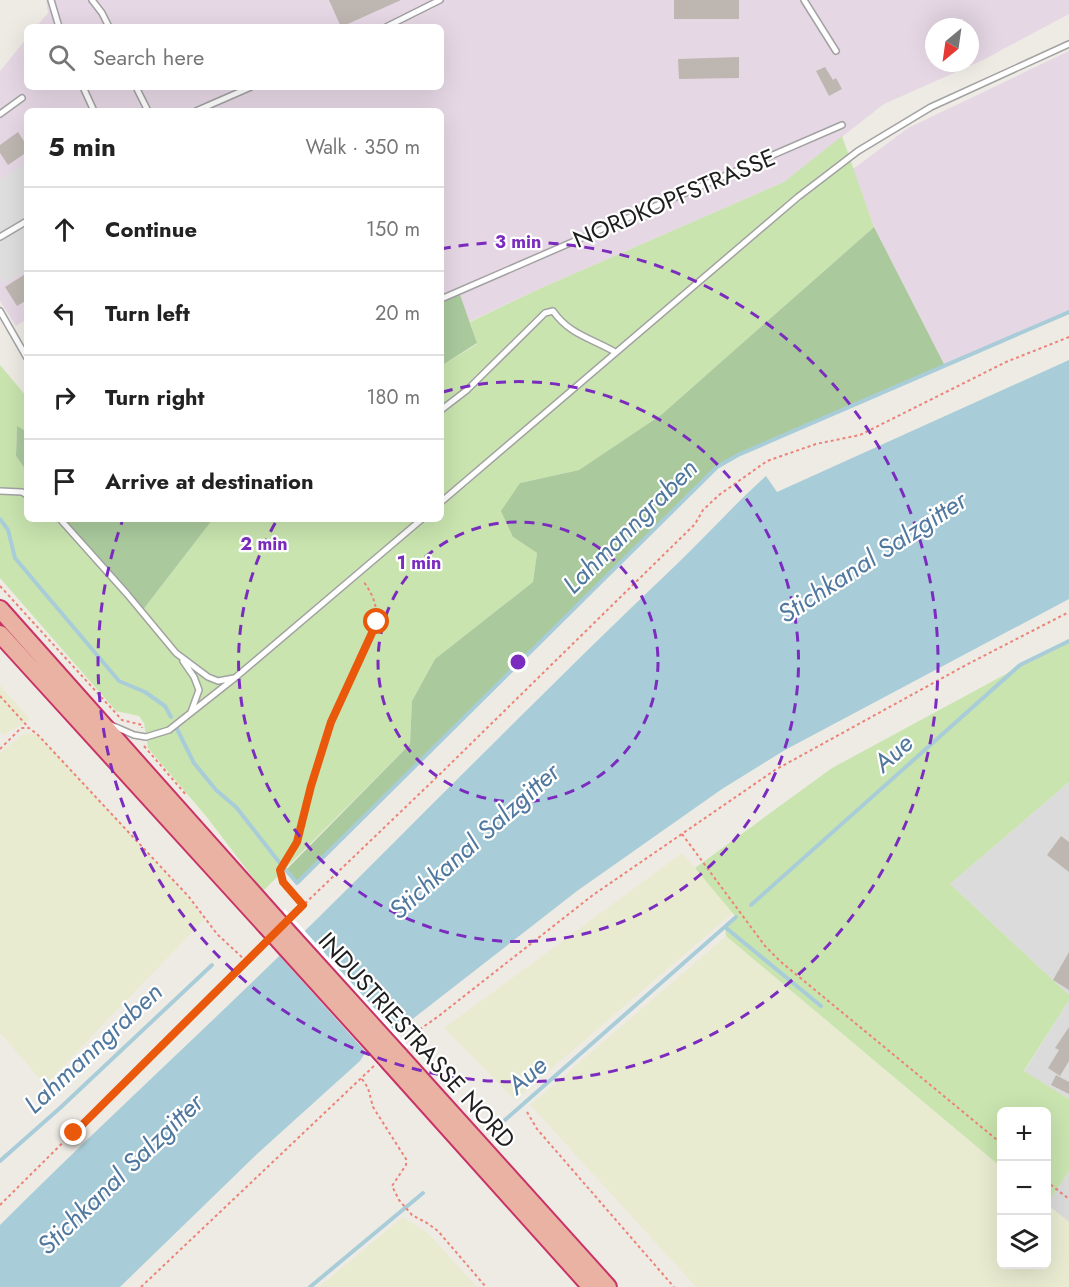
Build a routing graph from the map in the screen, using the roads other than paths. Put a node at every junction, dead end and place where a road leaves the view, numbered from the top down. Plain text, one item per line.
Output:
1 (51, 0) edge
2 (92, 0) edge
3 (440, 0) edge
4 (804, 0) edge
5 (58, 24) edge
6 (108, 24) edge
7 (392, 24) edge
8 (1069, 44) edge
9 (836, 51) dead end
10 (84, 90) edge
11 (138, 90) edge
12 (244, 90) edge
13 (22, 98) dead end
14 (93, 108) edge
15 (146, 108) edge
16 (203, 108) edge
17 (0, 114) edge
18 (842, 125) dead end
19 (24, 223) edge
20 (0, 237) edge
21 (444, 298) edge
22 (0, 311) edge
23 (615, 352) junction
24 (24, 353) edge
25 (444, 408) edge
26 (0, 491) edge
27 (24, 493) edge
28 (444, 499) edge
29 (63, 522) edge
30 (418, 522) edge
31 (0, 609) edge
32 (0, 634) edge
33 (176, 653) junction
34 (236, 677) junction
35 (190, 714) junction
36 (101, 721) junction
37 (275, 926) junction
38 (394, 1059) junction
39 (591, 1287) edge
40 (608, 1287) edge

1 - 5 lane
2 - 6 lane
3 - 7 lane
4 - 9 lane
8 - 23 lane
10 - 14 lane
11 - 15 lane
12 - 16 lane
13 - 17 lane
18 - 21 lane, NORDKOPFSTRASSE
19 - 20 lane
22 - 24 lane
23 - 25 lane
23 - 28 lane
26 - 27 lane
29 - 33 lane
30 - 34 lane
31 - 36 highway, INDUSTRIESTRASSE NORD
32 - 37 highway, INDUSTRIESTRASSE NORD
33 - 34 lane
33 - 35 lane
34 - 35 lane
35 - 36 lane
36 - 37 highway, INDUSTRIESTRASSE NORD
37 - 38 highway, INDUSTRIESTRASSE NORD, bridge
38 - 39 highway, INDUSTRIESTRASSE NORD
38 - 40 highway, INDUSTRIESTRASSE NORD

